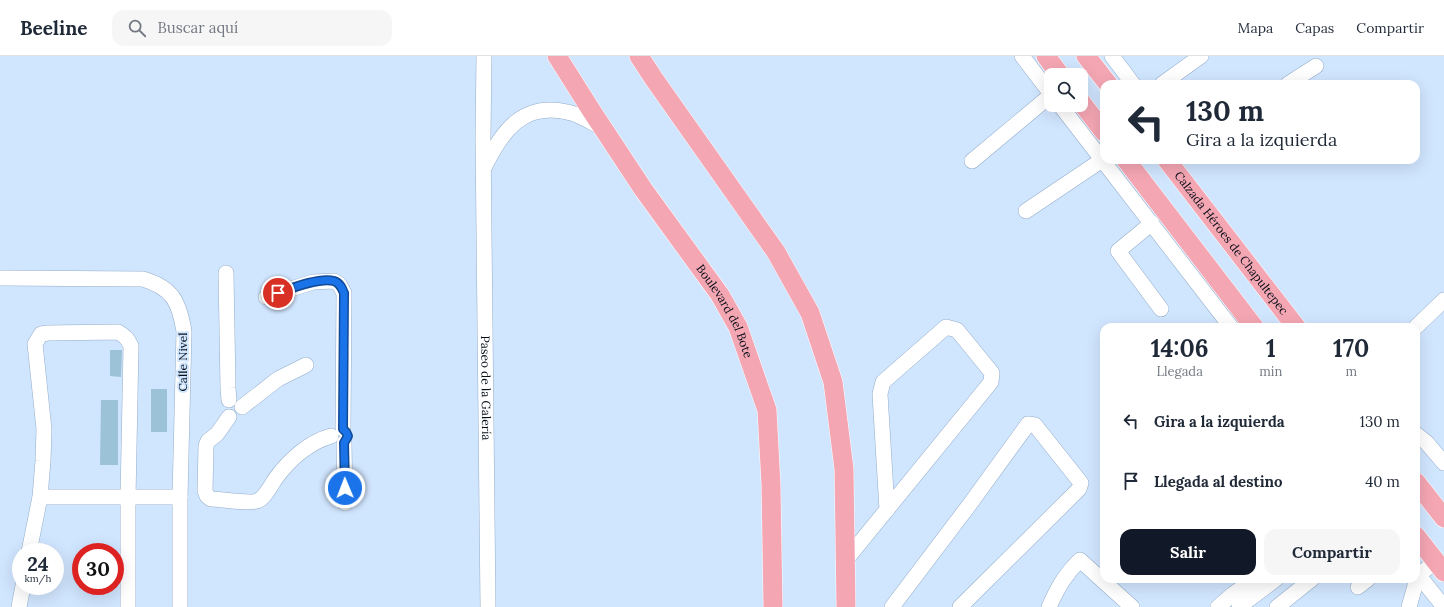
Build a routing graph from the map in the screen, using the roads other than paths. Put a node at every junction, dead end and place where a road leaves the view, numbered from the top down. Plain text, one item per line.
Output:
1 (484, 56) edge
2 (557, 56) edge
3 (639, 56) edge
4 (1022, 56) edge
5 (1046, 56) edge
6 (1086, 56) edge
7 (1112, 56) edge
8 (1201, 56) edge
9 (1316, 66) dead end
10 (1055, 68) edge
11 (1105, 80) edge
12 (1130, 80) edge
13 (1168, 80) edge
14 (1294, 80) edge
15 (1044, 85) edge
16 (1044, 100) edge
17 (1088, 111) edge
18 (1065, 112) edge
19 (1100, 127) edge
20 (604, 129) junction
21 (1100, 157) edge
22 (972, 161) dead end
23 (1100, 161) edge
24 (1105, 164) edge
25 (1129, 164) edge
26 (1174, 164) edge
27 (483, 169) junction
28 (1026, 211) dead end
29 (1152, 223) junction
30 (226, 273) dead end
31 (0, 278) edge
32 (266, 297) dead end
33 (1444, 300) edge
34 (1234, 301) junction
35 (1161, 309) dead end
36 (1228, 323) edge
37 (1243, 323) edge
38 (1251, 323) edge
39 (1293, 323) edge
40 (1420, 323) edge
41 (306, 365) dead end
42 (236, 403) junction
43 (339, 436) junction
44 (1420, 437) edge
45 (208, 441) junction
46 (182, 442) junction
47 (1444, 463) edge
48 (1420, 487) edge
49 (40, 497) junction
50 (180, 497) junction
51 (128, 498) junction
52 (345, 503) dead end
53 (887, 510) junction
54 (1444, 518) edge
55 (31, 543) edge
56 (1420, 544) edge
57 (846, 561) junction
58 (1440, 567) edge
59 (1420, 572) edge
60 (1420, 577) edge
61 (1100, 578) edge
62 (1105, 583) edge
63 (1248, 583) edge
64 (1271, 583) edge
65 (1305, 583) edge
66 (1415, 583) edge
67 (21, 595) edge
68 (19, 607) edge
69 (128, 607) edge
70 (180, 607) edge
71 (488, 607) edge
72 (773, 607) edge
73 (846, 607) edge
74 (892, 607) edge
75 (960, 607) edge
76 (1049, 607) edge
77 (1132, 607) edge
78 (1218, 607) edge
79 (1239, 607) edge
80 (1277, 607) edge
81 (1409, 607) edge
82 (1444, 607) edge

1 - 27 street, Paseo de la Galería
2 - 20 main road, Boulevard del Bote
3 - 57 main road
4 - 15 street
5 - 10 main road
6 - 11 main road
7 - 12 street
8 - 13 street
9 - 14 street
16 - 22 street
17 - 19 main road
18 - 21 street
20 - 27 street
20 - 72 main road, Boulevard del Bote
23 - 28 street
24 - 29 street
25 - 34 main road
26 - 39 main road, Calzada Héroes de Chapultepec
27 - 71 street, Paseo de la Galería
29 - 35 street
29 - 36 street
30 - 42 street
31 - 46 street, Calle Nivel
32 - 43 street
33 - 40 street
34 - 37 main road
34 - 38 main road
41 - 42 street
42 - 45 street
43 - 45 street
43 - 52 street
44 - 47 street
45 - 46 street
46 - 50 street, Calle Nivel
48 - 54 main road
49 - 51 street
49 - 51 street
49 - 55 street
50 - 51 street
50 - 70 street, Calle Nivel
51 - 69 street
53 - 53 street
53 - 57 street
56 - 58 main road
57 - 73 main road
58 - 59 street
60 - 82 street
61 - 76 street
62 - 77 street
63 - 78 street
64 - 79 street
65 - 80 street
66 - 81 street
67 - 68 street
74 - 75 street

